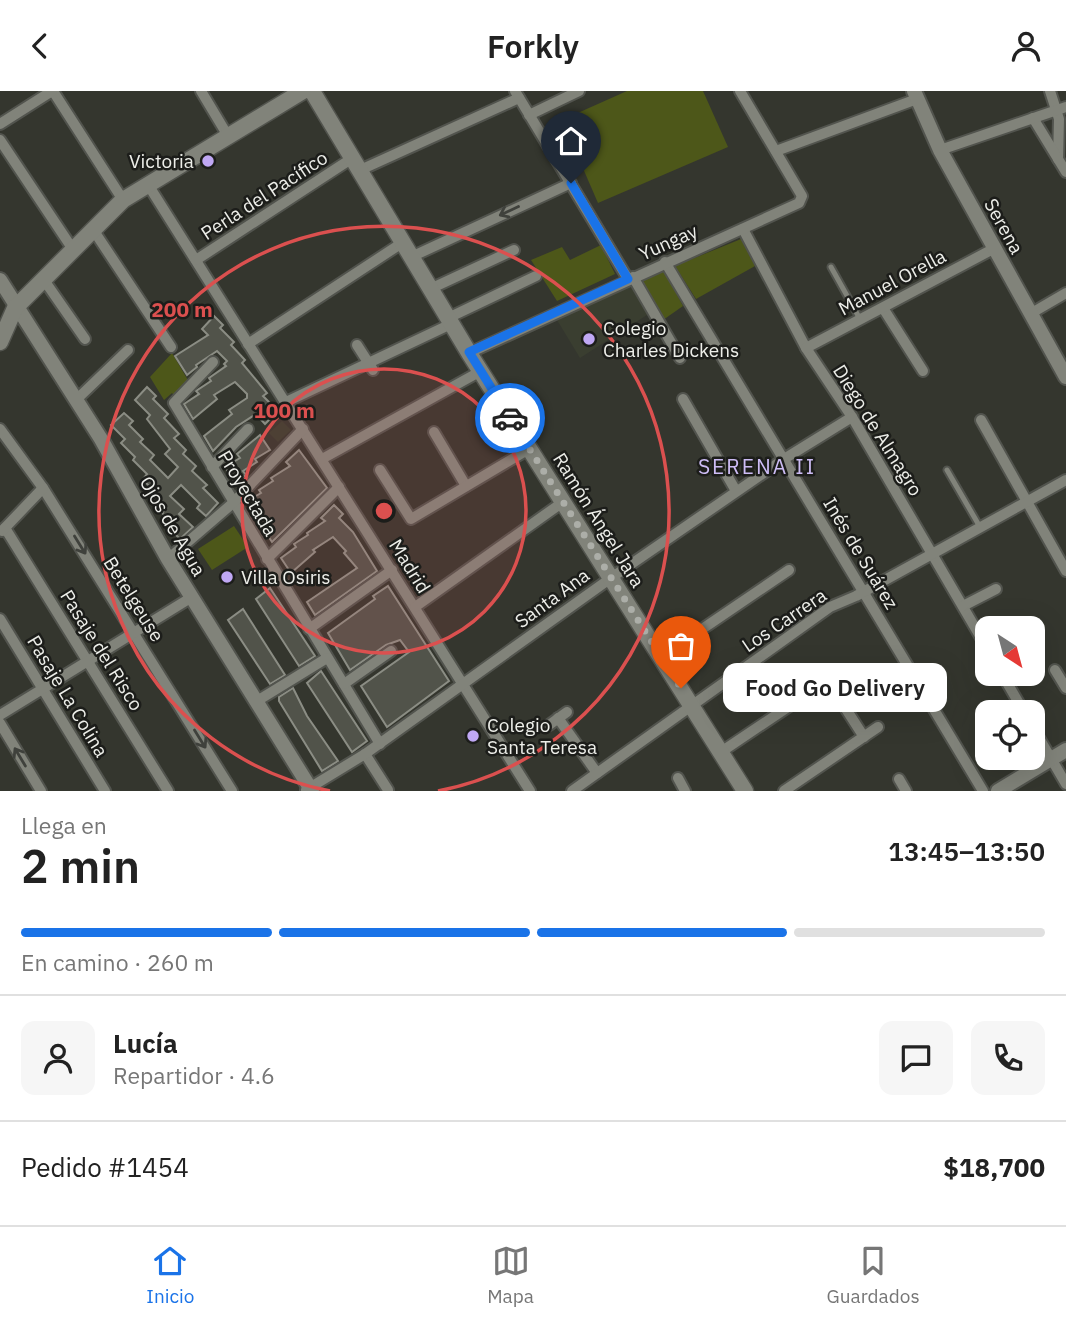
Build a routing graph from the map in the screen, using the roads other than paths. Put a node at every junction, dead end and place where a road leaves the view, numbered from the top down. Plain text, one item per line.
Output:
1 (52, 91) edge
2 (201, 91) edge
3 (303, 91) edge
4 (312, 91) edge
5 (579, 91) edge
6 (740, 91) edge
7 (1050, 91) edge
8 (517, 95) edge
9 (916, 95) edge
10 (1062, 108) edge
11 (529, 115) junction
12 (1033, 118) junction
13 (0, 124) edge
14 (228, 136) junction
15 (0, 139) edge
16 (940, 150) junction
17 (776, 151) junction
18 (1058, 159) junction
19 (355, 165) junction
20 (1066, 172) edge
21 (147, 183) junction
22 (571, 183) junction
23 (123, 200) junction
24 (92, 228) junction
25 (743, 229) junction
26 (402, 243) junction
27 (72, 248) junction
28 (995, 248) junction
29 (514, 250) dead end
30 (411, 257) junction
31 (196, 260) junction
32 (665, 262) junction
33 (831, 267) dead end
34 (536, 277) dead end
35 (630, 278) junction
36 (0, 280) edge
37 (44, 280) junction
38 (430, 289) junction
39 (1066, 293) edge
40 (15, 308) junction
41 (883, 308) junction
42 (1030, 314) junction
43 (860, 319) junction
44 (449, 321) junction
45 (85, 339) dead end
46 (0, 342) edge
47 (248, 344) junction
48 (357, 345) dead end
49 (171, 347) dead end
50 (806, 348) junction
51 (128, 350) dead end
52 (469, 352) junction
53 (680, 358) dead end
54 (213, 362) dead end
55 (371, 366) junction
56 (481, 371) junction
57 (923, 372) dead end
58 (1066, 377) edge
59 (683, 399) dead end
60 (76, 400) junction
61 (286, 402) junction
62 (852, 417) junction
63 (981, 420) dead end
64 (0, 429) edge
65 (248, 429) dead end
66 (303, 429) junction
67 (434, 432) dead end
68 (529, 449) junction
69 (322, 459) junction
70 (784, 459) junction
71 (212, 467) junction
72 (380, 470) dead end
73 (947, 470) dead end
74 (1066, 480) edge
75 (466, 486) junction
76 (339, 487) junction
77 (43, 488) junction
78 (736, 491) junction
79 (563, 502) junction
80 (1027, 502) junction
81 (233, 503) junction
82 (980, 527) junction
83 (2, 531) edge
84 (932, 553) junction
85 (169, 559) junction
86 (267, 559) junction
87 (392, 569) junction
88 (789, 570) dead end
89 (1066, 571) edge
90 (611, 578) junction
91 (996, 589) dead end
92 (864, 591) junction
93 (192, 597) junction
94 (962, 605) junction
95 (415, 607) junction
96 (0, 619) edge
97 (975, 627) edge
98 (309, 629) junction
99 (134, 632) junction
100 (391, 651) dead end
101 (661, 657) junction
102 (327, 658) junction
103 (88, 660) junction
104 (843, 670) dead end
105 (1055, 670) dead end
106 (828, 681) junction
107 (464, 683) junction
108 (344, 684) junction
109 (44, 687) junction
110 (1066, 688) edge
111 (257, 701) junction
112 (692, 704) junction
113 (0, 715) edge
114 (558, 718) dead end
115 (0, 723) edge
116 (878, 727) dead end
117 (864, 737) junction
118 (380, 744) junction
119 (1045, 747) edge
120 (1066, 750) edge
121 (721, 752) junction
122 (366, 754) junction
123 (1052, 759) junction
124 (597, 773) junction
125 (678, 778) dead end
126 (899, 779) dead end
127 (1066, 784) edge
128 (309, 790) edge
129 (388, 790) edge
130 (41, 791) edge
131 (105, 791) edge
132 (168, 791) edge
133 (232, 791) edge
134 (530, 791) edge
135 (572, 791) edge
136 (685, 791) edge
137 (746, 791) edge
138 (784, 791) edge
139 (906, 791) edge
140 (984, 791) edge
141 (998, 791) edge

1 - 13 street
1 - 23 street
2 - 14 street
3 - 14 main road
4 - 19 main road, Ramón Ángel Jara
5 - 11 street
6 - 17 street
7 - 10 street
8 - 11 street
8 - 19 street, Perla del Pacífico
9 - 16 street, Serena
9 - 17 street
10 - 12 street
10 - 18 street
11 - 22 street
12 - 16 street
12 - 18 street
14 - 21 main road
15 - 27 street
16 - 28 street, Serena
17 - 25 street, Yungay
18 - 20 street
19 - 26 main road, Ramón Ángel Jara
19 - 31 street, Perla del Pacífico
21 - 23 main road
21 - 31 street, Madrid
22 -> 30 street
22 - 35 street
23 - 24 main road
24 - 27 main road
24 - 49 street
25 - 32 street, Yungay
25 - 50 street, Diego de Almagro
26 - 30 main road, Ramón Ángel Jara
26 - 47 street
27 - 37 main road
28 - 41 street, Manuel Orella
28 - 42 street, Serena
29 - 38 street
30 - 38 main road, Ramón Ángel Jara
31 - 47 street, Madrid
32 - 35 street, Yungay
32 - 70 street, Inés de Suárez
33 - 43 lane
34 - 44 street
35 - 52 street, Yungay
35 - 53 street
36 - 40 street, Ojos de Agua
37 - 40 main road
37 - 45 street
38 - 44 main road, Ramón Ángel Jara
39 - 42 street
40 - 46 main road
40 - 60 street, Ojos de Agua
41 - 43 street, Manuel Orella
41 - 57 street
42 - 58 street, Serena
43 - 50 street, Manuel Orella
44 - 52 main road, Ramón Ángel Jara
44 - 55 street
47 - 61 street, Madrid
48 - 55 street
50 - 62 street, Diego de Almagro
51 - 60 street
52 - 56 main road, Ramón Ángel Jara
54 - 71 street, Proyectada
55 - 61 street
56 - 68 main road, Ramón Ángel Jara
56 - 69 street
59 - 78 street
60 - 85 street, Ojos de Agua
61 - 66 street, Madrid
62 - 70 street, Santa Ana
62 - 84 street, Diego de Almagro
63 - 80 street
64 - 77 street, Betelgeuse
65 - 71 street
66 - 69 street, Madrid
66 - 81 street
67 - 75 street
68 - 75 street
68 - 79 main road, Ramón Ángel Jara
69 - 76 street, Madrid
70 - 78 street, Santa Ana
70 - 92 street, Inés de Suárez
71 - 81 street, Proyectada
72 - 75 street
73 - 82 lane
74 - 80 street, Los Carrera
76 - 86 street
76 - 87 street, Madrid
77 - 83 street
77 -> 99 street, Betelgeuse
78 - 90 street, Santa Ana
79 - 90 main road, Ramón Ángel Jara
79 - 95 street
80 - 82 street, Los Carrera
80 - 89 street
81 - 85 street
81 - 86 street, Proyectada
82 - 84 street, Los Carrera
83 - 103 street, Pasaje del Risco
84 - 92 street, Los Carrera
84 - 94 street, Diego de Almagro
85 - 93 street, Ojos de Agua
86 - 98 street, Proyectada
87 - 95 street, Madrid
87 - 98 street
88 - 101 street
90 - 101 main road, Ramón Ángel Jara
90 - 107 street, Santa Ana
91 - 94 street
92 - 112 street, Los Carrera
92 - 140 street, Inés de Suárez
93 - 99 street
93 - 111 street, Ojos de Agua
94 - 97 street, Diego de Almagro
95 - 107 street, Madrid
96 - 109 street, Pasaje La Colina
98 - 102 street, Proyectada
99 - 103 street
99 -> 133 street, Betelgeuse
100 - 108 street
101 - 112 main road, Ramón Ángel Jara
102 - 108 street, Proyectada
102 - 111 street
103 - 109 street
103 - 132 street, Pasaje del Risco
104 - 106 street
105 - 110 street
106 - 117 street
106 - 121 street
107 - 118 street, Santa Ana
107 - 134 street, Madrid
108 - 118 street, Proyectada
109 - 113 street
109 - 131 street, Pasaje La Colina
111 - 128 street, Ojos de Agua
112 - 121 main road, Ramón Ángel Jara
112 - 124 street, Los Carrera
114 - 124 street
130 -> 115 street
116 - 117 street
117 - 138 street
118 - 122 street, Santa Ana
119 - 123 street
120 - 123 street
121 - 137 main road, Ramón Ángel Jara
122 - 128 street, Santa Ana
122 - 129 street
123 - 127 street
123 - 141 street
124 - 135 street, Los Carrera
125 - 136 street
126 - 139 street

